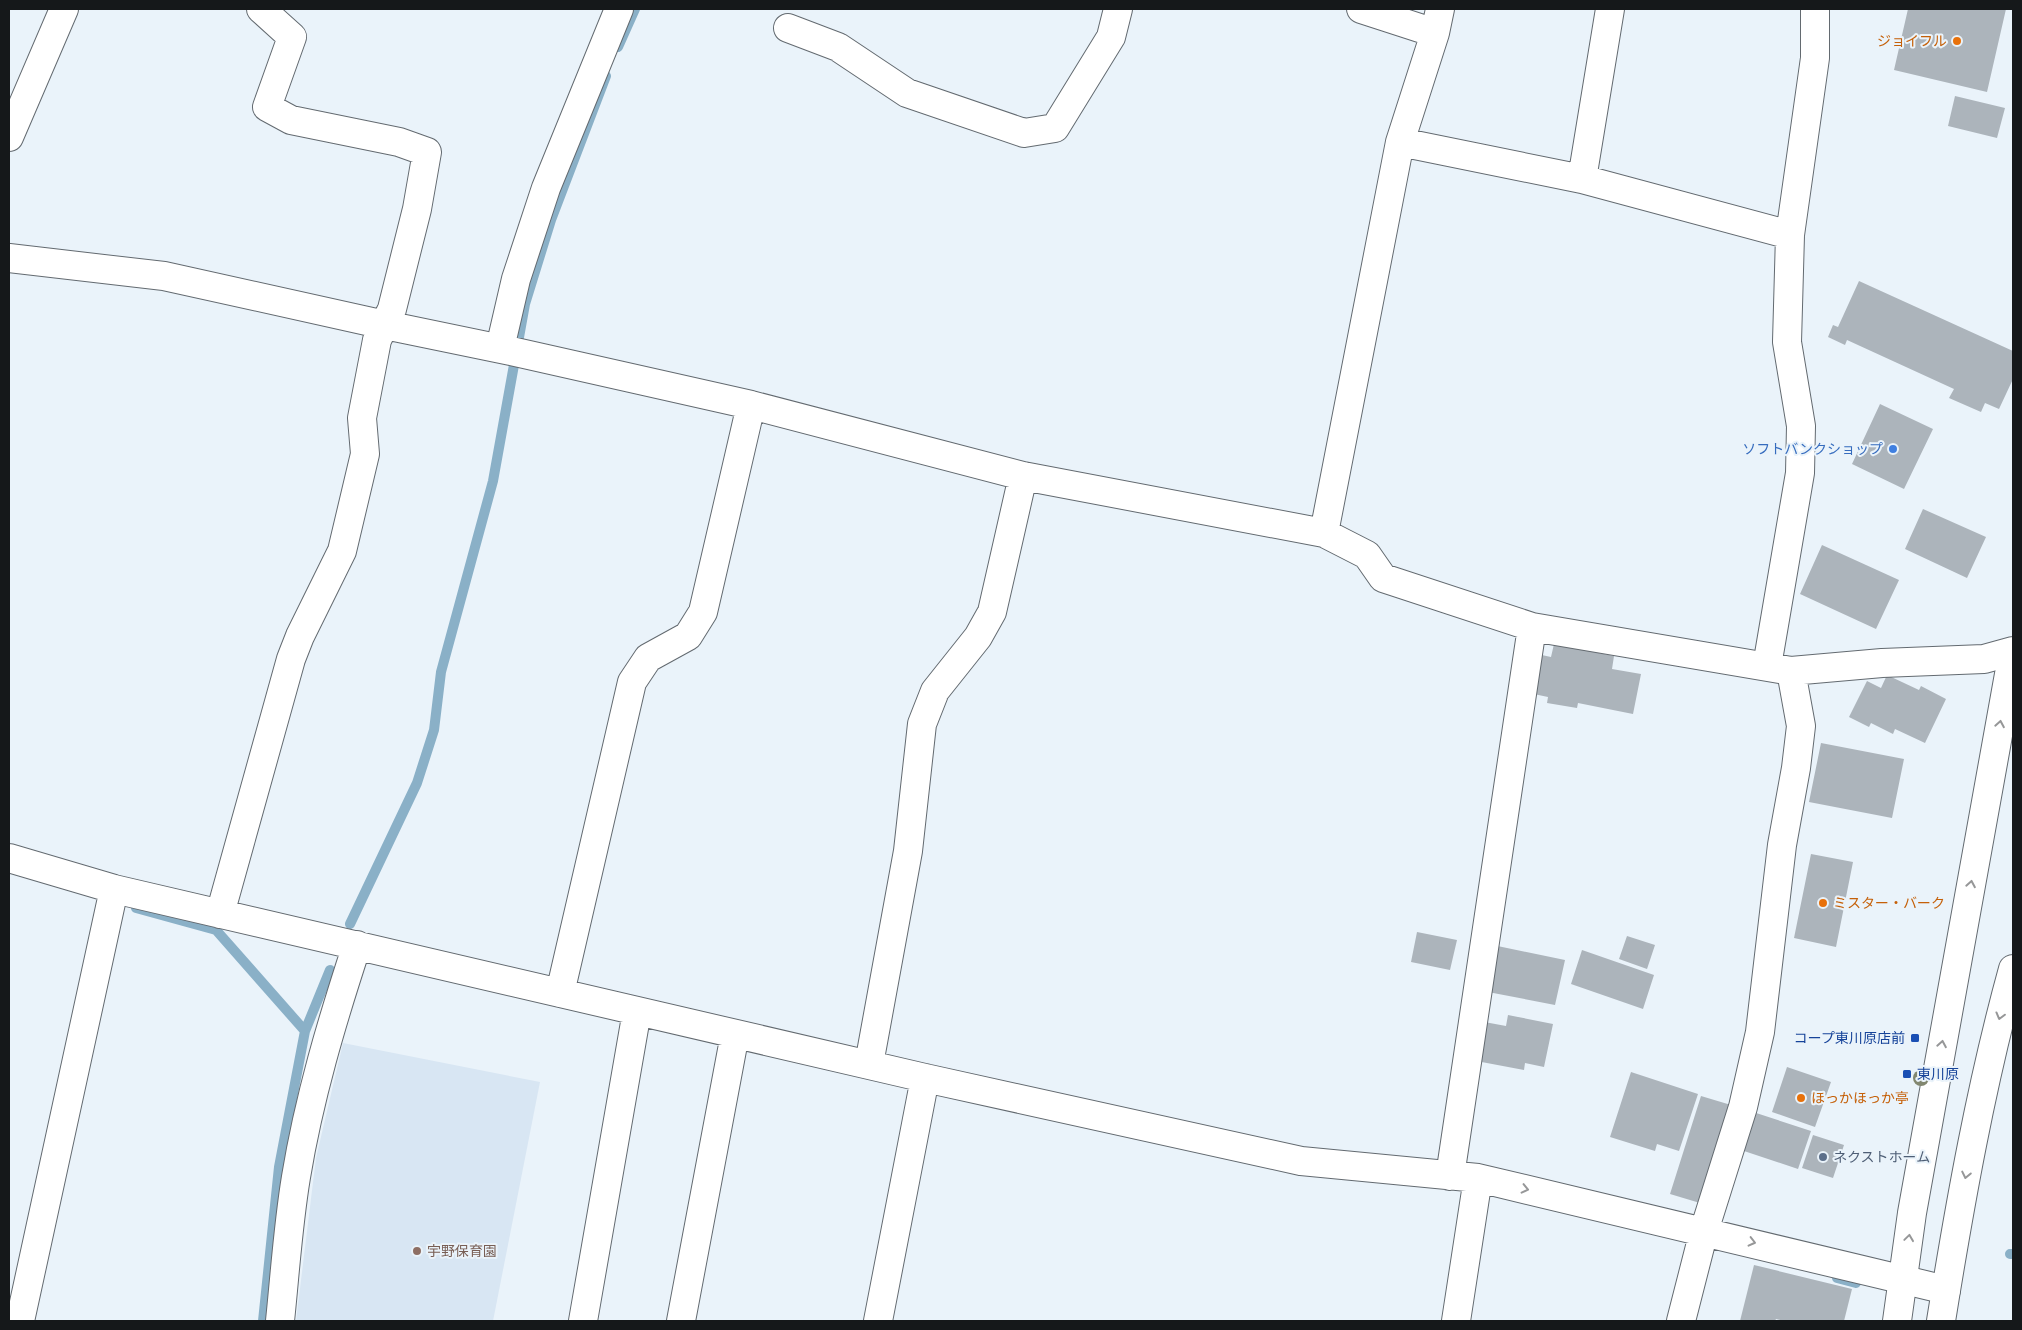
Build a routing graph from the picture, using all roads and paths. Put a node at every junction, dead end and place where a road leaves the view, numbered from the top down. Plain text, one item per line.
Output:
1 (64, 9) edge
2 (261, 9) edge
3 (618, 9) edge
4 (1118, 9) edge
5 (1361, 9) edge
6 (1610, 9) edge
7 (1815, 9) edge
8 (1437, 21) edge
9 (788, 28) dead end
10 (9, 136) edge
11 (1400, 142) junction
12 (1582, 179) junction
13 (1790, 235) junction
14 (9, 258) edge
15 (384, 326) junction
16 (510, 351) junction
17 (751, 405) junction
18 (1023, 476) junction
19 (1324, 533) junction
20 (1532, 627) junction
21 (2013, 652) edge
22 (1779, 669) junction
23 (9, 858) edge
24 (112, 898) junction
25 (220, 914) junction
26 (357, 945) junction
27 (2013, 969) edge
28 (560, 993) junction
29 (637, 1011) junction
30 (735, 1034) junction
31 (869, 1064) junction
32 (926, 1078) junction
33 (1450, 1176) junction
34 (1478, 1178) junction
35 (1704, 1231) junction
36 (1903, 1279) junction
37 (1946, 1290) junction
38 (20, 1321) edge
39 (280, 1321) edge
40 (584, 1321) edge
41 (681, 1321) edge
42 (878, 1321) edge
43 (1456, 1321) edge
44 (1680, 1321) edge
45 (1897, 1321) edge
46 (1941, 1321) edge

1 - 10 street
2 - 15 street
3 - 16 street
4 - 9 street
5 - 8 street
6 - 12 street
7 - 13 street
8 - 11 street
11 - 12 street
11 - 19 street
12 - 13 street
13 - 22 street
14 - 15 street
15 - 16 street
15 - 25 street
16 - 17 street
17 - 18 street
17 - 28 street
18 - 19 street
18 - 31 street
19 - 20 street
20 - 22 street
20 - 33 street
21 - 22 street
36 -> 21 street
22 - 35 street
23 - 24 street
24 - 25 street
24 - 38 street
25 - 26 street
26 - 28 street
26 - 39 street
27 -> 37 street
28 - 29 street
29 - 30 street
29 - 40 street
30 - 31 street
30 - 41 street
31 - 32 street
32 - 33 street
32 - 42 street
33 - 34 street
34 -> 35 street
34 - 43 street
35 -> 36 street
35 - 44 street
36 - 37 street
36 - 45 street
37 - 46 street

